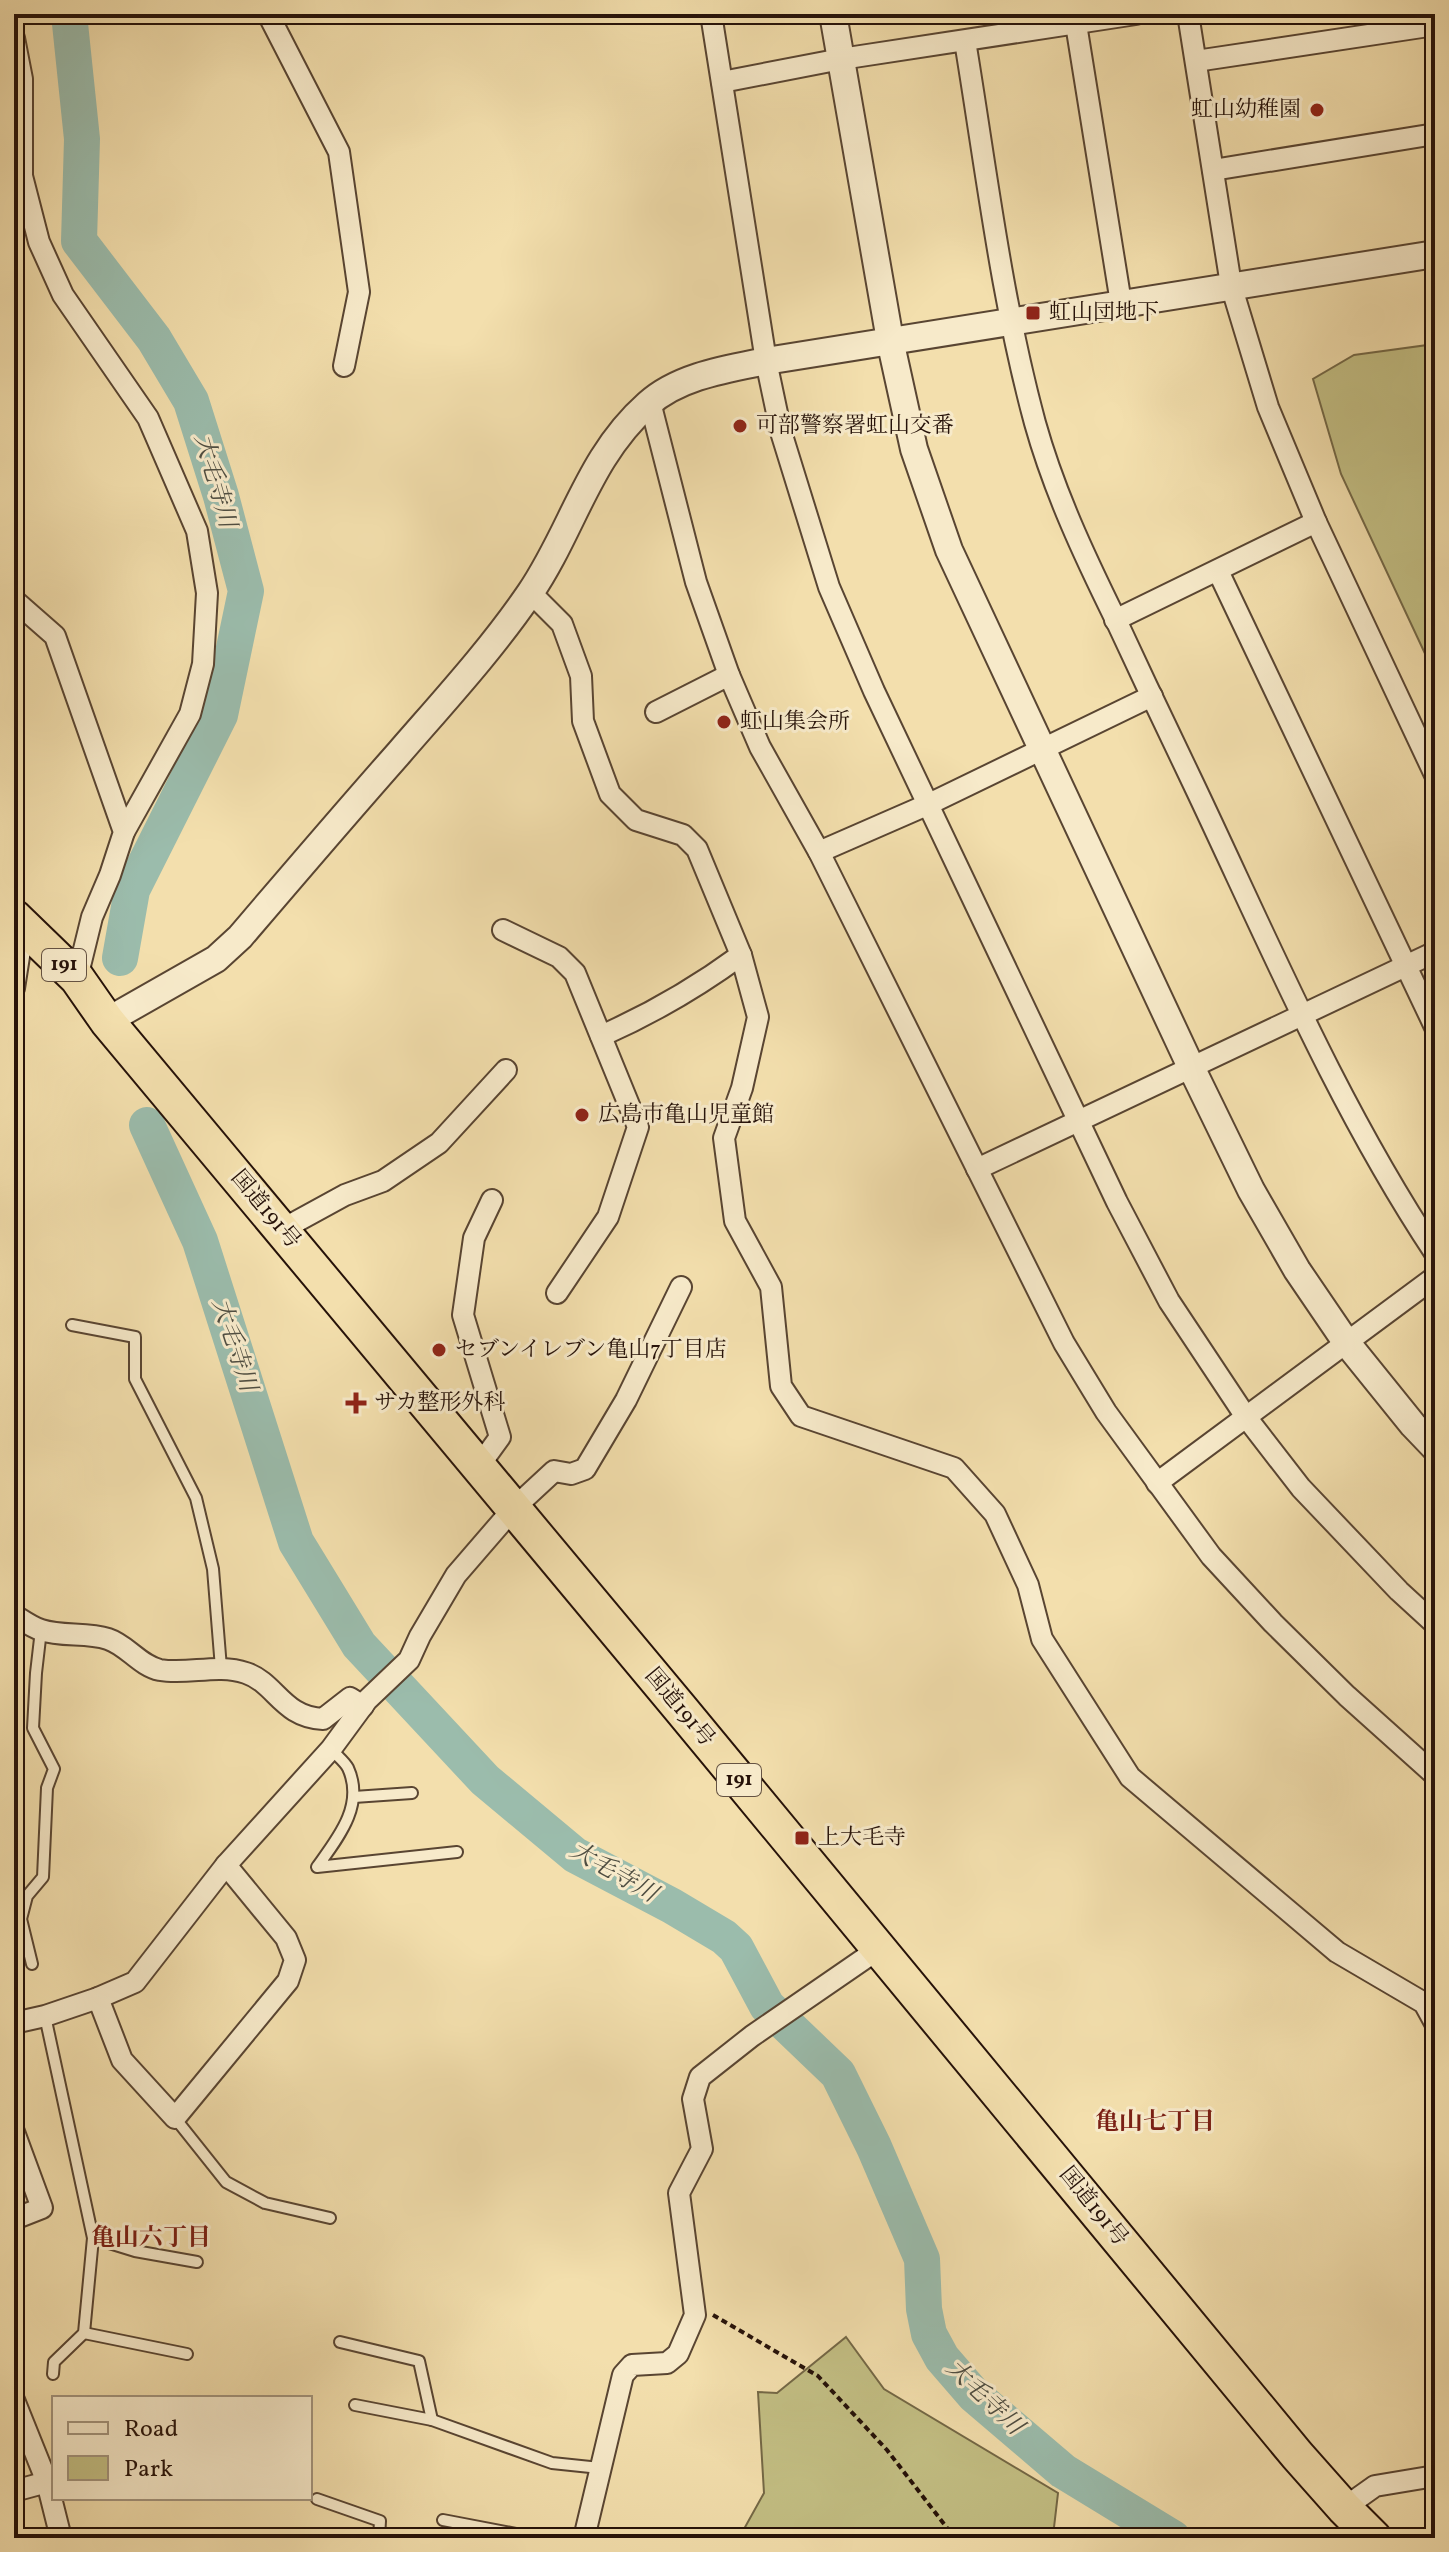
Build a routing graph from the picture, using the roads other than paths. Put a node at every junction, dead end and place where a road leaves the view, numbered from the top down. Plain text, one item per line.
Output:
1 (268, 14) edge
2 (711, 14) edge
3 (833, 14) edge
4 (1136, 14) edge
5 (1188, 14) edge
6 (1040, 18) edge
7 (1076, 24) junction
8 (1435, 25) edge
9 (14, 38) edge
10 (965, 41) junction
11 (841, 59) junction
12 (1196, 61) junction
13 (722, 82) junction
14 (1435, 134) edge
15 (1213, 170) junction
16 (1435, 254) edge
17 (1231, 285) junction
18 (1121, 303) junction
19 (1011, 322) junction
20 (890, 340) junction
21 (766, 361) junction
22 (344, 366) dead end
23 (650, 402) junction
24 (1316, 522) junction
25 (1218, 571) junction
26 (530, 592) junction
27 (14, 600) edge
28 (1115, 620) junction
29 (729, 675) junction
30 (1152, 696) junction
31 (656, 712) dead end
32 (1041, 749) junction
33 (1435, 775) edge
34 (929, 804) junction
35 (124, 832) junction
36 (819, 852) junction
37 (19, 921) edge
38 (503, 930) dead end
39 (1435, 952) edge
40 (741, 955) junction
41 (1406, 966) junction
42 (77, 978) junction
43 (14, 988) edge
44 (1303, 1014) junction
45 (107, 1021) junction
46 (1435, 1027) edge
47 (601, 1036) junction
48 (1191, 1067) junction
49 (506, 1070) dead end
50 (1080, 1120) junction
51 (977, 1169) junction
52 (492, 1200) dead end
53 (281, 1230) junction
54 (1435, 1253) edge
55 (1435, 1277) edge
56 (681, 1287) dead end
57 (557, 1293) dead end
58 (72, 1325) dead end
59 (1346, 1342) junction
60 (1246, 1417) junction
61 (1435, 1448) edge
62 (479, 1466) junction
63 (1157, 1483) junction
64 (513, 1509) junction
65 (14, 1615) edge
66 (1435, 1624) edge
67 (41, 1630) junction
68 (221, 1668) junction
69 (365, 1703) junction
70 (331, 1749) junction
71 (1435, 1775) edge
72 (412, 1793) dead end
73 (354, 1797) junction
74 (457, 1852) dead end
75 (226, 1865) junction
76 (877, 1950) junction
77 (32, 1964) dead end
78 (98, 1998) junction
79 (45, 2016) junction
80 (15, 2022) edge
81 (1435, 2023) edge
82 (175, 2118) junction
83 (14, 2132) edge
84 (330, 2218) dead end
85 (14, 2219) edge
86 (93, 2238) junction
87 (197, 2262) dead end
88 (84, 2333) junction
89 (340, 2342) dead end
90 (187, 2354) dead end
91 (53, 2374) dead end
92 (14, 2400) edge
93 (355, 2405) dead end
94 (432, 2420) junction
95 (600, 2468) junction
96 (1435, 2476) edge
97 (47, 2482) junction
98 (14, 2491) edge
99 (317, 2499) dead end
100 (1344, 2508) junction
101 (443, 2520) dead end
102 (61, 2538) edge
103 (379, 2538) edge
104 (537, 2538) edge
105 (584, 2538) edge
106 (1374, 2538) edge

1 - 22 street
2 - 13 street
3 - 11 street
4 - 7 street
5 - 12 street
6 - 7 street
6 - 10 street
7 - 18 street
8 - 12 street
9 - 35 street
10 - 11 street
10 - 19 street
11 - 13 street
11 - 20 street
12 - 15 street
13 - 21 street
14 - 15 street
15 - 17 street
16 - 17 street
17 - 18 street
17 - 24 street
18 - 19 street
19 - 20 street
19 - 28 street
20 - 21 street
20 - 32 street
21 - 23 street
21 - 34 street
23 - 26 street
23 - 29 street
24 - 25 street
24 - 33 street
25 - 28 street
25 - 41 street
26 - 40 street
26 - 45 street
27 - 35 street
28 - 30 street
29 - 31 street
29 - 36 street
30 - 32 street
30 - 44 street
32 - 34 street
32 - 48 street
34 - 36 street
34 - 50 street
35 - 42 street
36 - 51 street
37 - 42 highway, 国道191号 / 191
37 - 43 street
38 - 47 street
39 - 41 street
40 - 47 street
40 - 81 street
41 - 44 street
41 - 46 street
42 - 45 highway, 国道191号 / 191
44 - 48 street
44 - 54 street
45 - 53 highway, 国道191号 / 191
47 - 57 street
48 - 50 street
48 - 59 street
49 - 53 street
50 - 51 street
50 - 60 street
51 - 63 street
52 - 62 street
53 - 62 highway, 国道191号 / 191
55 - 59 street
56 - 64 street
58 - 68 lane
59 - 60 street
59 - 61 street
60 - 63 street
60 - 66 street
62 - 64 highway, 国道191号 / 191
63 - 71 street
64 - 69 street
64 - 76 highway, 国道191号 / 191
65 - 67 street
67 - 68 street
67 - 77 lane
68 - 69 street
69 - 70 street
70 - 73 lane
70 - 75 street
72 - 73 lane
73 - 74 lane
75 - 78 street
75 - 82 street
76 - 95 street
76 - 100 highway, 国道191号 / 191
78 - 79 street
78 - 82 street
79 - 80 street
79 - 86 lane
82 - 84 lane
83 - 85 street
86 - 87 lane
86 - 88 lane
88 - 90 lane
88 - 91 lane
89 - 94 lane
92 - 97 street
93 - 94 lane
94 - 95 lane
95 - 105 street
96 - 100 street
97 - 98 street
97 - 102 street
99 - 103 lane
100 - 106 highway, 国道191号 / 191
101 - 104 lane

